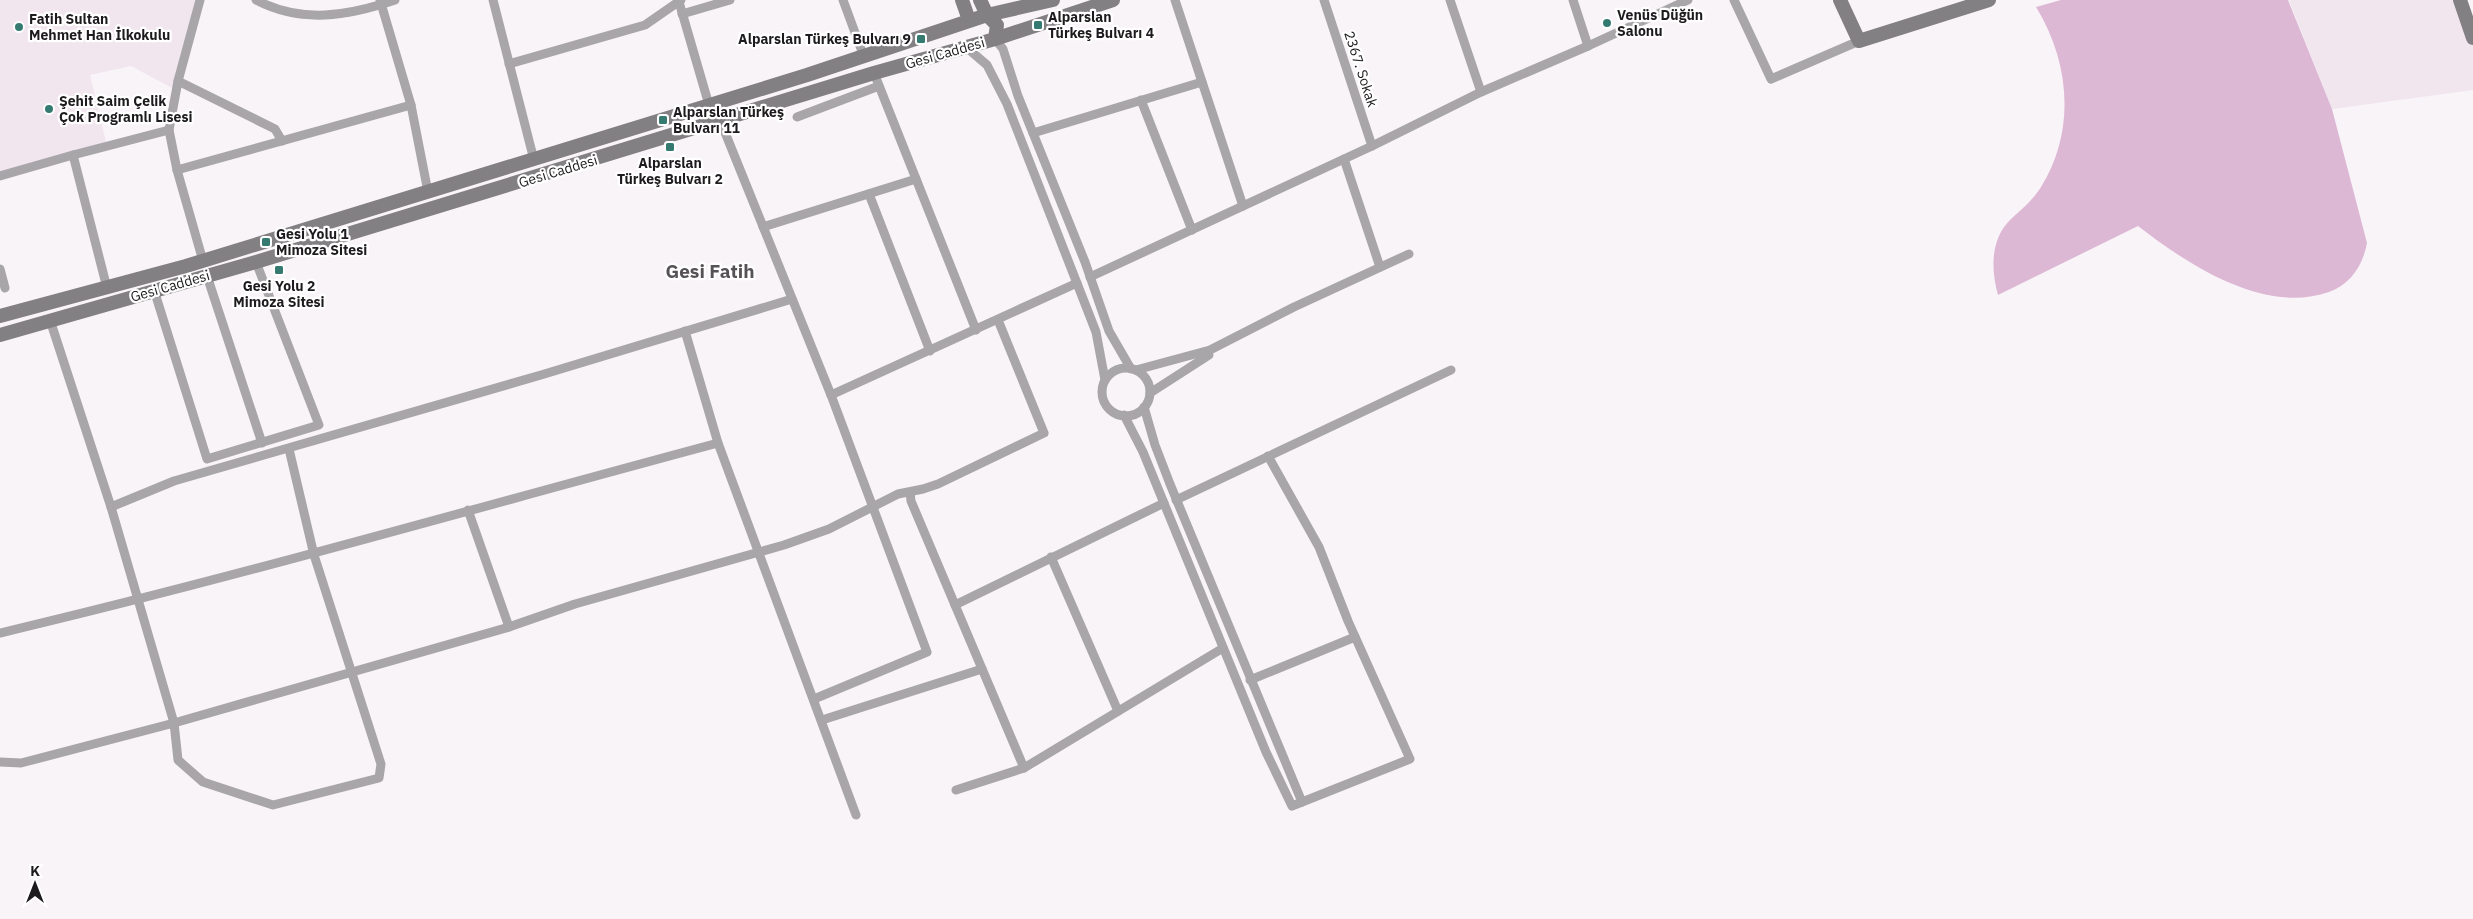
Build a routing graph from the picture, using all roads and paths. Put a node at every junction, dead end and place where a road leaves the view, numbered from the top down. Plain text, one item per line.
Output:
1 (200, 0) edge
2 (256, 0) edge
3 (395, 0) edge
4 (493, 0) edge
5 (730, 0) edge
6 (843, 0) edge
7 (962, 0) edge
8 (980, 0) edge
9 (1053, 0) edge
10 (1114, 0) edge
11 (1176, 0) edge
12 (1324, 0) edge
13 (1450, 0) edge
14 (1573, 0) edge
15 (1688, 0) edge
16 (1734, 0) edge
17 (1840, 0) edge
18 (1989, 0) edge
19 (2460, 0) edge
20 (680, 1) edge
21 (380, 2) edge
22 (266, 3) edge
23 (682, 14) junction
24 (987, 15) junction
25 (969, 20) junction
26 (2473, 38) edge
27 (994, 39) junction
28 (1859, 41) junction
29 (972, 45) junction
30 (1588, 46) junction
31 (864, 57) junction
32 (509, 64) junction
33 (874, 73) junction
34 (178, 81) junction
35 (1202, 82) junction
36 (879, 86) junction
37 (1481, 92) junction
38 (1141, 100) junction
39 (411, 105) junction
40 (709, 105) junction
41 (797, 117) dead end
42 (720, 120) junction
43 (169, 130) junction
44 (1033, 133) junction
45 (282, 141) junction
46 (1372, 146) junction
47 (73, 155) junction
48 (1344, 159) junction
49 (534, 160) junction
50 (177, 170) junction
51 (0, 176) edge
52 (916, 179) junction
53 (428, 192) junction
54 (869, 194) junction
55 (1243, 206) junction
56 (763, 227) junction
57 (1192, 230) junction
58 (1409, 254) dead end
59 (203, 261) junction
60 (256, 262) junction
61 (1380, 267) junction
62 (0, 268) edge
63 (207, 276) junction
64 (1090, 277) junction
65 (1078, 283) junction
66 (5, 288) dead end
67 (107, 288) junction
68 (154, 290) junction
69 (792, 299) junction
70 (0, 316) edge
71 (50, 320) junction
72 (998, 320) junction
73 (976, 330) junction
74 (685, 331) junction
75 (0, 335) edge
76 (1234, 338) junction
77 (930, 351) junction
78 (1133, 369) junction
79 (1451, 370) dead end
80 (1106, 380) junction
81 (1150, 393) junction
82 (832, 395) junction
83 (1144, 407) junction
84 (1124, 415) junction
85 (262, 443) junction
86 (718, 443) junction
87 (289, 449) junction
88 (1268, 456) junction
89 (910, 492) junction
90 (1176, 500) junction
91 (1164, 503) junction
92 (111, 507) junction
93 (874, 507) junction
94 (468, 510) junction
95 (760, 552) junction
96 (314, 554) junction
97 (1051, 557) junction
98 (139, 600) junction
99 (955, 606) junction
100 (509, 627) junction
101 (0, 633) edge
102 (1355, 636) junction
103 (1223, 648) junction
104 (982, 669) junction
105 (352, 671) junction
106 (1250, 680) junction
107 (814, 699) junction
108 (1118, 711) junction
109 (822, 720) junction
110 (174, 723) junction
111 (0, 762) edge
112 (1024, 768) junction
113 (956, 790) dead end
114 (1302, 802) junction
115 (856, 815) dead end

1 - 34 street
2 - 22 street
3 - 21 street
4 - 32 street
5 - 23 street
6 - 31 street
7 - 25 main road
8 - 24 main road
9 - 24 main road, Gesi Caddesi
10 - 27 main road, Gesi Caddesi
11 - 35 street
12 - 46 street, 2367. Sokak
13 - 37 street
14 - 30 street
15 - 30 street
16 - 28 street
17 - 28 main road
18 - 28 main road
19 - 26 main road
20 - 23 street
20 - 32 street
21 - 22 street
21 - 39 street
23 - 40 street
24 - 25 main road
24 - 27 main road
25 - 29 main road
25 - 31 main road, Gesi Caddesi
27 - 29 main road, Gesi Caddesi
27 - 44 street
29 - 33 main road, Gesi Caddesi
29 - 65 street
30 - 37 street
31 - 40 main road, Gesi Caddesi
32 - 49 street
33 - 36 street
33 - 42 main road, Gesi Caddesi
34 - 43 street
34 - 45 street
35 - 38 street
35 - 55 street
36 - 41 street
36 - 52 street
37 - 46 street
38 - 44 street
38 - 57 street
39 - 45 street
39 - 53 street
40 - 49 main road, Gesi Caddesi
42 - 56 street
42 - 60 main road, Gesi Caddesi
43 - 47 street
43 - 50 street
44 - 64 street
45 - 50 street
46 - 48 street
47 - 51 street
47 - 67 street
48 - 55 street
48 - 61 street
49 - 53 main road, Gesi Caddesi
50 - 59 street
52 - 54 street
52 - 73 street
53 - 59 main road, Gesi Caddesi
54 - 56 street
54 - 77 street
55 - 57 street
56 - 69 street
57 - 64 street
58 - 61 street
59 - 67 main road, Gesi Caddesi
60 - 63 main road, Gesi Caddesi
60 - 85 street
61 - 76 street
62 - 66 street
63 - 68 main road, Gesi Caddesi
63 - 85 street
64 - 78 street
65 - 72 street
65 - 80 street
67 - 70 main road, Gesi Caddesi
68 - 71 main road, Gesi Caddesi
68 - 85 street
69 - 74 street
69 - 82 street
71 - 75 main road, Gesi Caddesi
71 - 92 street
72 - 73 street
72 - 89 street
73 - 77 street
74 - 86 street
74 - 87 street
76 - 78 street
76 - 81 street
77 - 82 street
78 - 80 street
78 - 81 street
79 - 88 street
80 - 84 street
81 - 83 street
82 - 93 street
83 - 84 street
83 - 90 street
84 - 91 street
86 - 94 street
86 - 95 street
87 - 92 street
87 - 96 street
88 - 90 street
88 - 102 street
89 - 93 street
89 - 99 street
90 - 106 street
91 - 97 street
91 - 103 street
92 - 98 street
93 - 95 street
93 - 107 street
94 - 96 street
94 - 100 street
95 - 100 street
95 - 107 street
96 - 98 street
96 - 105 street
97 - 99 street
97 - 108 street
98 - 101 street
98 - 110 street
99 - 104 street
100 - 105 street
102 - 106 street
102 - 114 street
103 - 108 street
103 - 114 street
104 - 109 street
104 - 112 street
105 - 110 street
105 - 110 street
106 - 114 street
107 - 109 street
108 - 112 street
109 - 115 street
110 - 111 street
112 - 113 street

